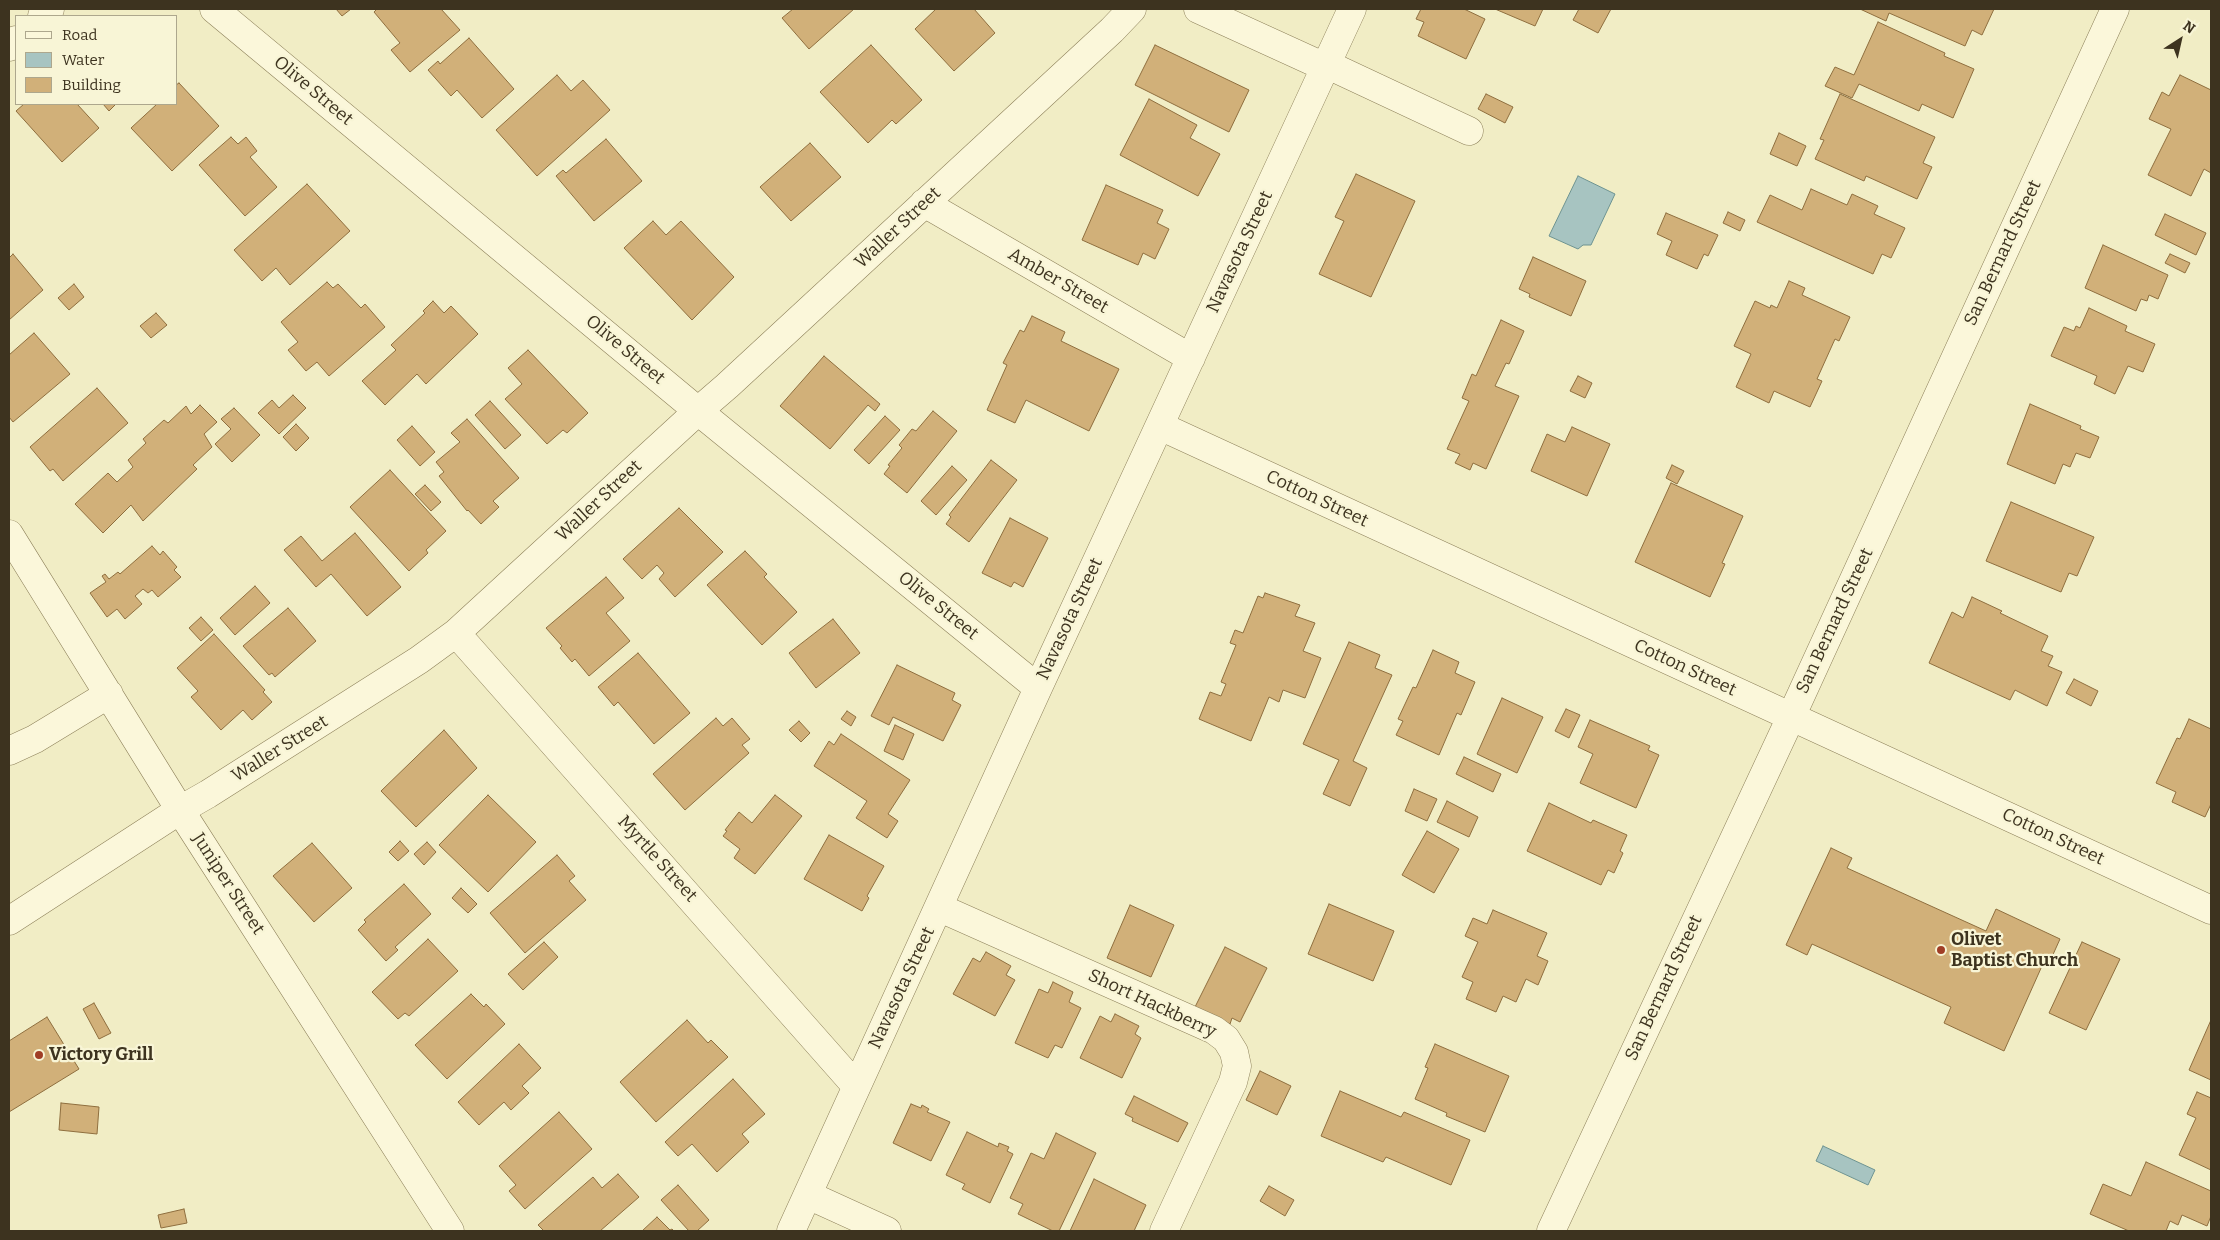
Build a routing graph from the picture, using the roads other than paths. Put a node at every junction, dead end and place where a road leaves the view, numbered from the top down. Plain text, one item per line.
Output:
1 (214, 9) edge
2 (1132, 9) edge
3 (1198, 9) edge
4 (1352, 9) edge
5 (2115, 9) edge
6 (1325, 66) junction
7 (1469, 131) dead end
8 (924, 203) junction
9 (1191, 358) junction
10 (698, 411) junction
11 (1160, 426) junction
12 (9, 534) edge
13 (456, 633) junction
14 (1038, 688) junction
15 (109, 694) junction
16 (1791, 717) junction
17 (9, 750) edge
18 (180, 810) junction
19 (940, 908) junction
20 (2211, 910) edge
21 (9, 921) edge
22 (856, 1086) junction
23 (808, 1195) junction
24 (450, 1231) edge
25 (791, 1231) edge
26 (887, 1231) edge
27 (1164, 1231) edge
28 (1551, 1231) edge

1 - 10 street, Olive Street
2 - 8 street, Waller Street
3 - 6 street
4 - 6 street, Navasota Street
5 - 16 street, San Bernard Street
6 - 7 street
6 - 9 street, Navasota Street
8 - 9 street, Amber Street
8 - 10 street, Waller Street
9 - 11 street, Navasota Street
10 - 13 street, Waller Street
10 - 14 street, Olive Street
11 - 14 street, Navasota Street
11 - 16 street, Cotton Street
12 - 15 street, Juniper Street
13 - 18 street, Waller Street
13 - 22 street, Myrtle Street
14 - 19 street, Navasota Street
15 - 17 street
15 - 18 street, Juniper Street
16 - 20 street, Cotton Street
16 - 28 street, San Bernard Street
18 - 21 street, Waller Street
18 - 24 street, Juniper Street
19 - 22 street, Navasota Street
19 - 27 street, Short Hackberry
22 - 23 street, Navasota Street
23 - 25 street, Navasota Street
23 - 26 street

